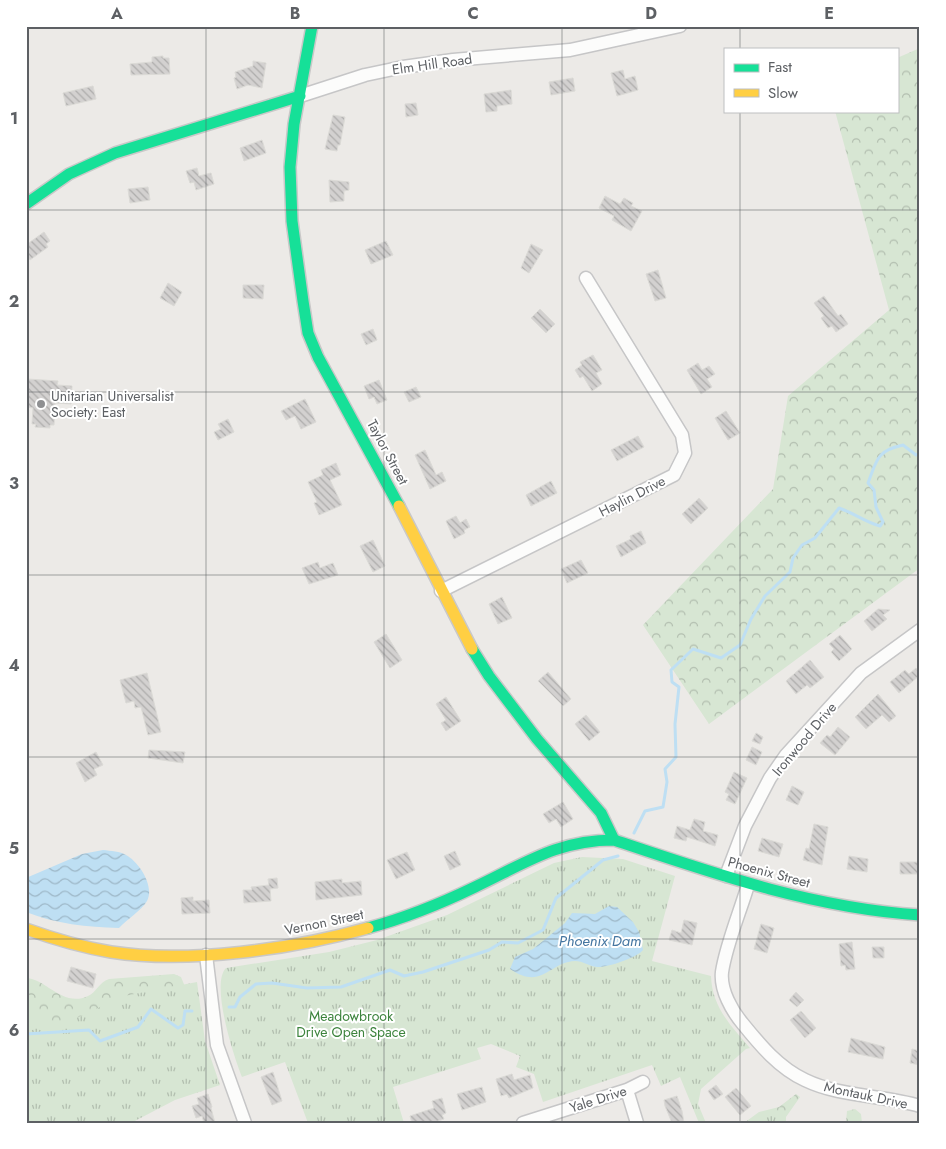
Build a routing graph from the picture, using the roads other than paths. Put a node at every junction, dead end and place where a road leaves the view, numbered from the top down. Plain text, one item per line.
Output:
1 (312, 26) edge
2 (680, 26) edge
3 (300, 96) junction
4 (26, 204) edge
5 (586, 278) dead end
6 (441, 591) junction
7 (920, 630) edge
8 (614, 840) junction
9 (726, 876) junction
10 (748, 885) junction
11 (920, 915) edge
12 (26, 929) edge
13 (206, 955) junction
14 (643, 1082) dead end
15 (627, 1090) junction
16 (920, 1106) edge
17 (245, 1123) edge
18 (522, 1123) edge
19 (637, 1123) edge

1 - 3 street, Taylor Street
2 - 3 street, Elm Hill Road
3 - 4 street, Elm Hill Road
3 - 6 street, Taylor Street
5 - 6 street, Haylin Drive
6 - 8 street, Taylor Street
7 - 9 street, Ironwood Drive
8 - 9 street, Phoenix Street
8 - 13 street, Vernon Street
9 - 10 street, Phoenix Street
10 - 11 street, Phoenix Street
10 - 16 street, Montauk Drive
12 - 13 street, Vernon Street
13 - 17 street
14 - 15 street, Yale Drive
15 - 18 street, Yale Drive
15 - 19 street

